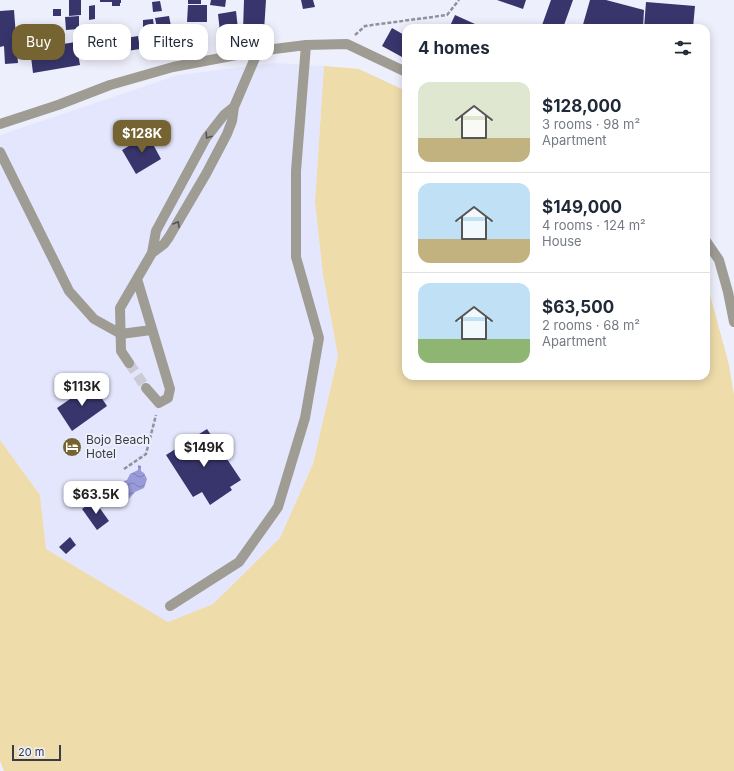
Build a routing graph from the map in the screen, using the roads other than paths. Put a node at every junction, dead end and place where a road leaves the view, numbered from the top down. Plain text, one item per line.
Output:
1 (306, 45) junction
2 (274, 48) edge
3 (216, 58) edge
4 (254, 60) edge
5 (402, 70) edge
6 (234, 107) junction
7 (0, 124) edge
8 (0, 152) edge
9 (710, 247) edge
10 (152, 253) junction
11 (137, 279) junction
12 (734, 322) edge
13 (152, 330) junction
14 (121, 334) junction
15 (129, 363) tunnel mouth
16 (146, 388) tunnel mouth
17 (170, 606) dead end

1 - 2 street
1 - 5 street
1 - 17 street
3 - 7 street
4 - 6 street
10 -> 6 street
6 -> 10 street
8 - 14 street
9 - 12 street
10 - 11 street
11 - 13 street
11 - 14 street
13 - 14 street
13 - 16 street
14 - 15 street

